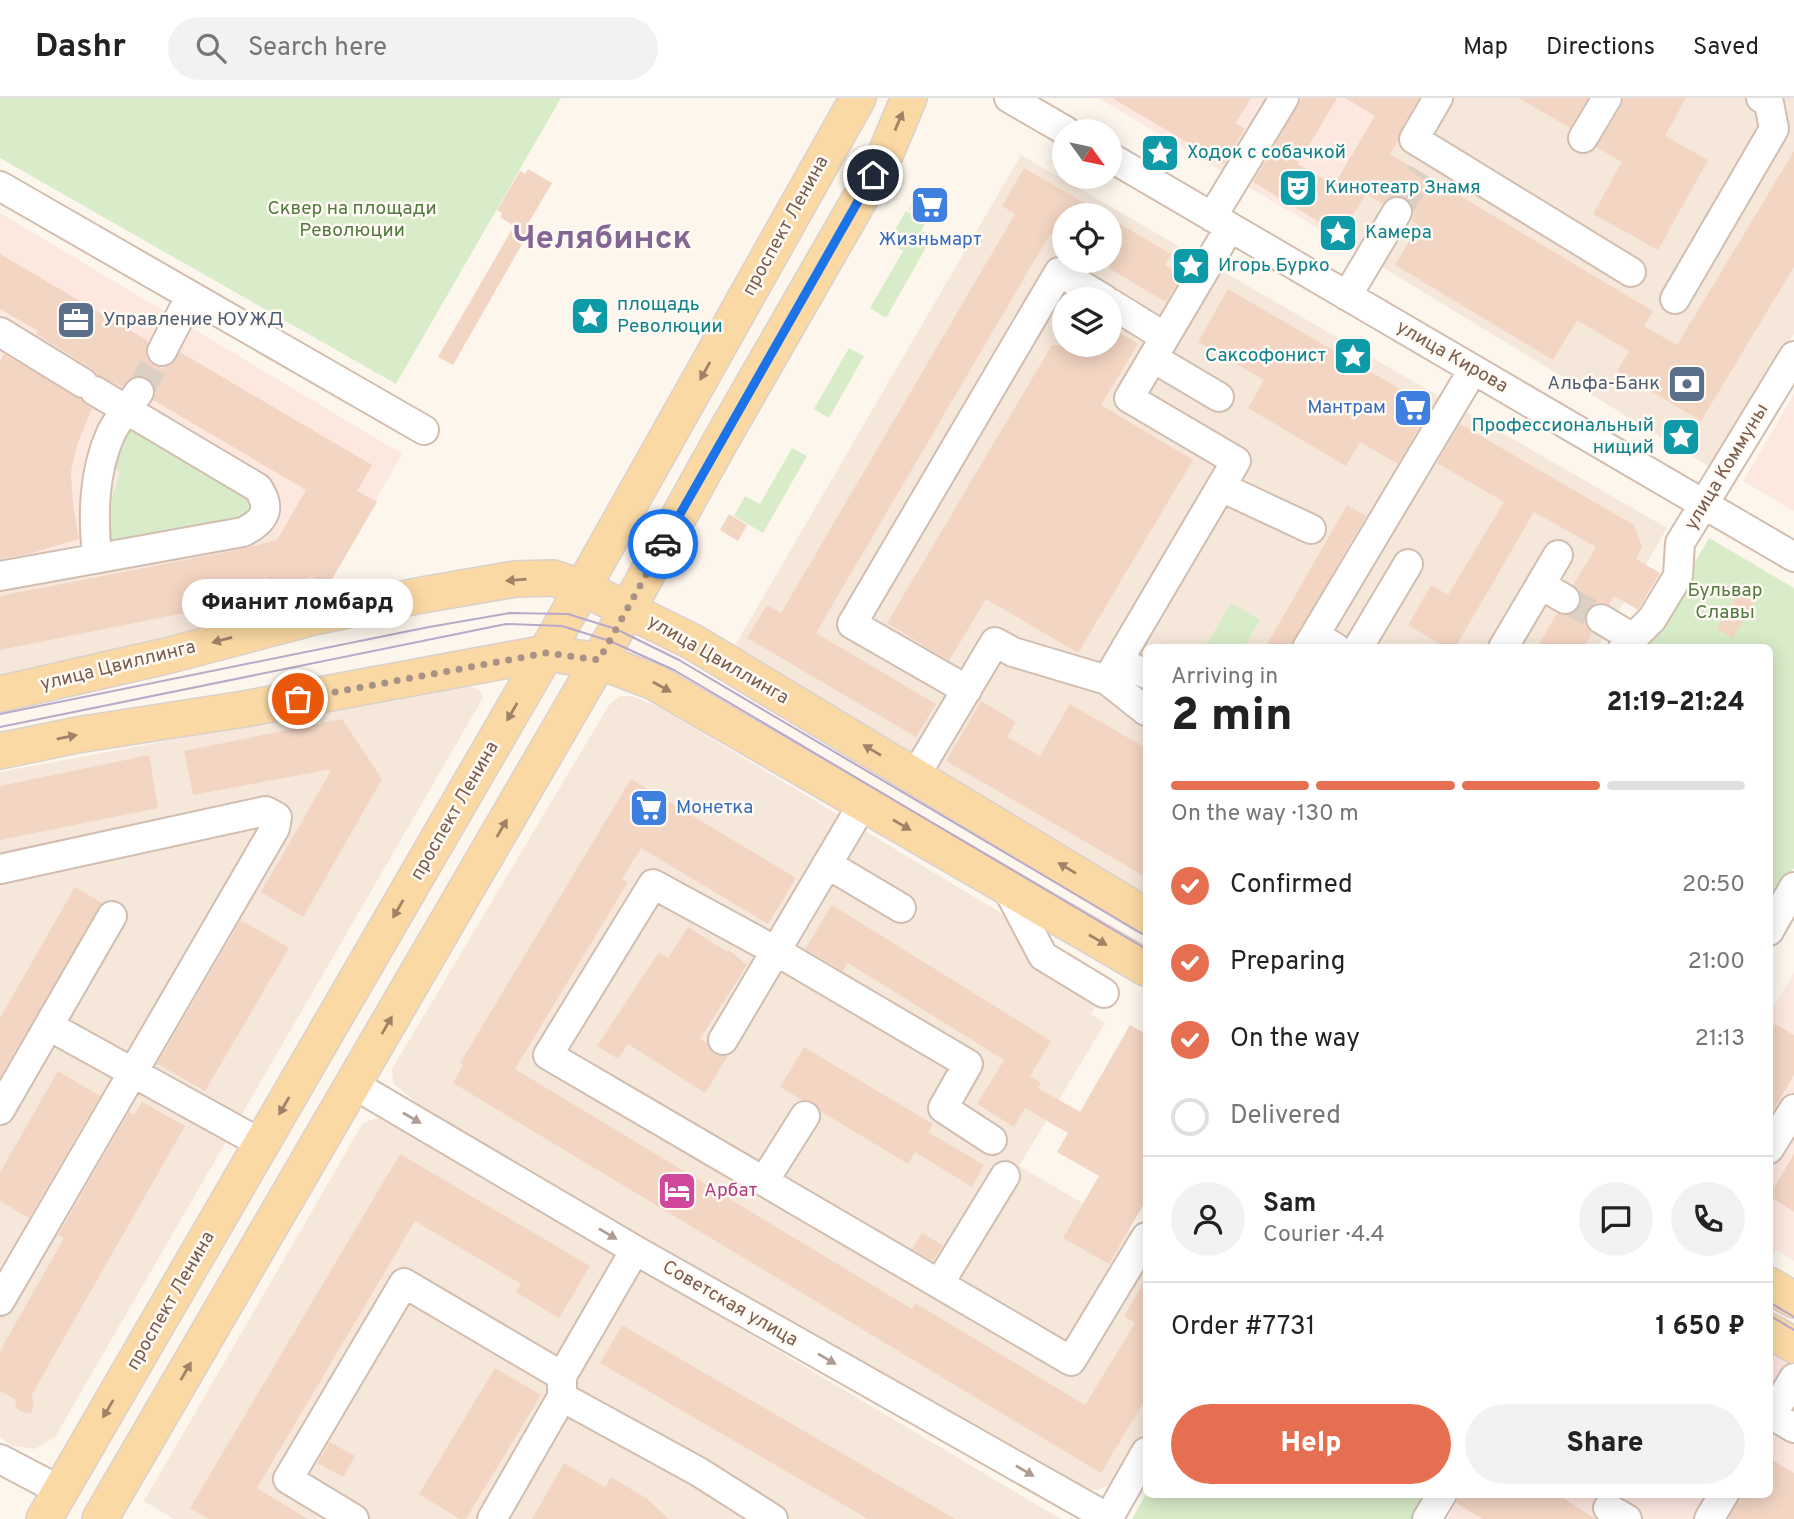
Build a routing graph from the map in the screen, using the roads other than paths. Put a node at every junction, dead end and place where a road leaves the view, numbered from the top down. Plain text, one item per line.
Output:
1 (859, 98) edge
2 (909, 98) edge
3 (1009, 98) edge
4 (1284, 98) edge
5 (1438, 98) edge
6 (1607, 98) edge
7 (1761, 98) edge
8 (1052, 123) edge
9 (1583, 138) dead end
10 (1122, 164) edge
11 (0, 186) edge
12 (1397, 212) tunnel mouth
13 (1221, 222) junction
14 (1631, 272) dead end
15 (1084, 287) edge
16 (1347, 296) junction
17 (190, 297) junction
18 (1675, 299) dead end
19 (1122, 314) edge
20 (0, 332) edge
21 (1159, 347) junction
22 (162, 351) tunnel mouth
23 (1794, 356) edge
24 (1473, 370) junction
25 (1219, 397) dead end
26 (133, 401) junction
27 (424, 430) dead end
28 (1221, 486) junction
29 (1704, 505) junction
30 (1311, 528) dead end
31 (1558, 555) dead end
32 (1794, 557) edge
33 (97, 558) junction
34 (1408, 564) dead end
35 (0, 576) edge
36 (1541, 584) junction
37 (583, 587) junction
38 (1565, 599) tunnel mouth
39 (626, 608) junction
40 (1601, 619) tunnel mouth
41 (1319, 643) edge
42 (1628, 643) edge
43 (1360, 644) edge
44 (1505, 644) edge
45 (546, 653) junction
46 (599, 660) junction
47 (1113, 670) junction
48 (1143, 674) edge
49 (967, 690) junction
50 (0, 694) edge
51 (1143, 706) edge
52 (0, 751) edge
53 (915, 776) junction
54 (864, 802) junction
55 (827, 864) junction
56 (0, 869) edge
57 (1006, 886) junction
58 (1794, 887) edge
59 (901, 908) dead end
60 (1143, 914) edge
61 (112, 916) dead end
62 (1773, 923) edge
63 (776, 951) junction
64 (1143, 966) edge
65 (1104, 993) dead end
66 (49, 1026) junction
67 (723, 1040) dead end
68 (132, 1073) junction
69 (353, 1084) junction
70 (1794, 1109) edge
71 (0, 1110) edge
72 (805, 1116) dead end
73 (992, 1140) dead end
74 (1773, 1143) edge
75 (262, 1144) junction
76 (1004, 1176) dead end
77 (764, 1181) junction
78 (1143, 1242) edge
79 (635, 1250) junction
80 (939, 1284) junction
81 (1773, 1287) edge
82 (1794, 1300) edge
83 (0, 1301) edge
84 (1773, 1333) edge
85 (1794, 1345) edge
86 (1794, 1378) edge
87 (562, 1387) junction
88 (1777, 1412) edge
89 (1143, 1457) edge
90 (0, 1459) edge
91 (1440, 1498) edge
92 (1722, 1498) edge
93 (52, 1505) edge
94 (104, 1517) edge
95 (354, 1519) edge
96 (492, 1519) edge
97 (773, 1519) edge
98 (1109, 1519) edge
99 (1427, 1519) edge
100 (1709, 1519) edge

1 -> 37 main road, проспект Ленина
39 -> 2 main road
3 - 8 street
4 - 13 street
5 - 14 street
6 - 9 street
7 - 18 street
10 - 13 street, улица Кирова
11 - 17 street
12 - 16 street
13 - 16 street, улица Кирова
13 - 21 street
15 - 49 street
16 - 24 street, улица Кирова
17 - 22 street
17 - 27 street
19 - 21 street
20 - 26 street
21 - 25 street
21 - 28 street
23 - 29 street, улица Коммуны
24 - 29 street, улица Кирова
24 - 41 street
26 - 33 street
26 - 33 street
28 - 30 street
28 - 47 street
29 - 32 street, улица Кирова
29 - 42 street, улица Коммуны
31 - 36 street
33 - 35 street
34 - 43 street
36 - 38 street
36 - 44 street
37 - 39 main road, улица Цвиллинга
37 - 45 main road, проспект Ленина
37 -> 50 main road, улица Цвиллинга
39 - 46 main road
53 -> 39 main road, улица Цвиллинга
40 - 42 street
45 - 46 main road
52 -> 45 main road
45 -> 75 main road, проспект Ленина
46 -> 54 main road
69 -> 46 main road
47 - 48 street
47 - 49 street
47 - 51 street
49 - 53 street
60 -> 53 main road, улица Цвиллинга
54 - 55 street
54 -> 57 main road
55 - 59 street
55 - 63 street
56 - 68 street
57 -> 64 main road
57 - 65 street
58 - 62 street
61 - 66 street
63 - 67 street
63 - 73 street
63 - 77 street
66 - 68 street
66 - 71 street
68 - 75 street
68 - 83 street
69 -> 79 street, Советская улица
94 -> 69 main road
70 - 74 street
72 - 77 street
75 -> 93 main road, проспект Ленина
76 - 80 street
77 - 80 street
78 - 80 street
79 - 87 street
79 -> 98 street, Советская улица
81 - 82 main road
84 - 85 main road
86 - 88 street
87 - 95 street
87 - 96 street
87 - 97 street
89 - 98 street
90 - 93 street
91 - 99 street
92 - 100 street
93 - 94 main road

